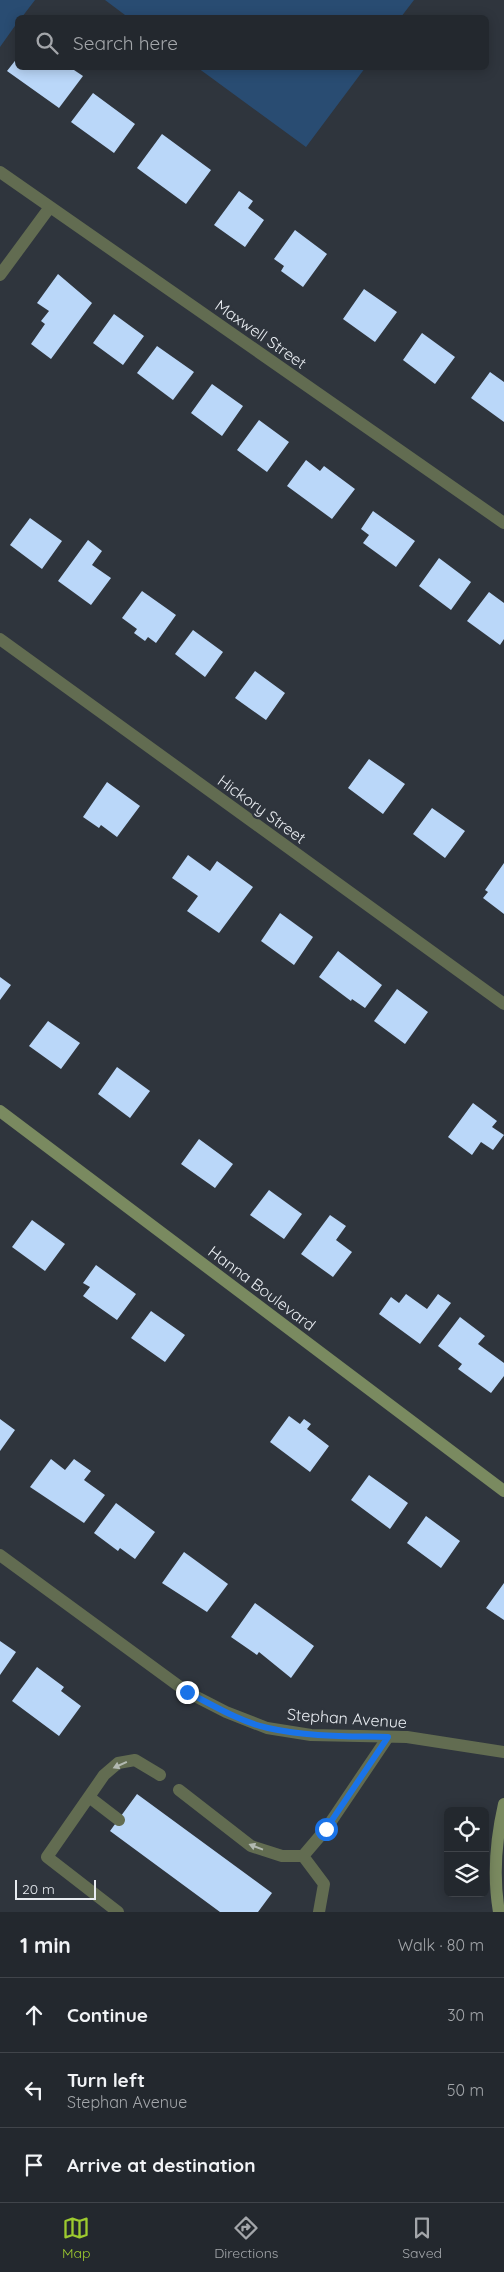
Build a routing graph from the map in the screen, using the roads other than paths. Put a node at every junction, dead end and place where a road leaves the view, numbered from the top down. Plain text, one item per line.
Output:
1 (0, 172) edge
2 (50, 207) junction
3 (0, 276) edge
4 (504, 523) edge
5 (0, 639) edge
6 (504, 1004) edge
7 (0, 1111) edge
8 (504, 1491) edge
9 (0, 1554) edge
10 (388, 1737) junction
11 (504, 1752) edge
12 (160, 1775) dead end
13 (179, 1790) dead end
14 (89, 1797) junction
15 (504, 1804) edge
16 (118, 1820) dead end
17 (304, 1856) junction
18 (118, 1912) edge
19 (319, 1912) edge
20 (499, 1912) edge

1 - 2 street, Maxwell Street
2 - 3 street
2 - 4 street, Maxwell Street
5 - 6 street, Hickory Street
7 - 8 street, Hanna Boulevard
9 - 10 street, Stephan Avenue
10 - 11 street, Stephan Avenue
10 - 17 street
12 -> 14 street
17 -> 13 street
14 - 16 street
14 - 18 street
15 - 20 street
17 - 19 street

